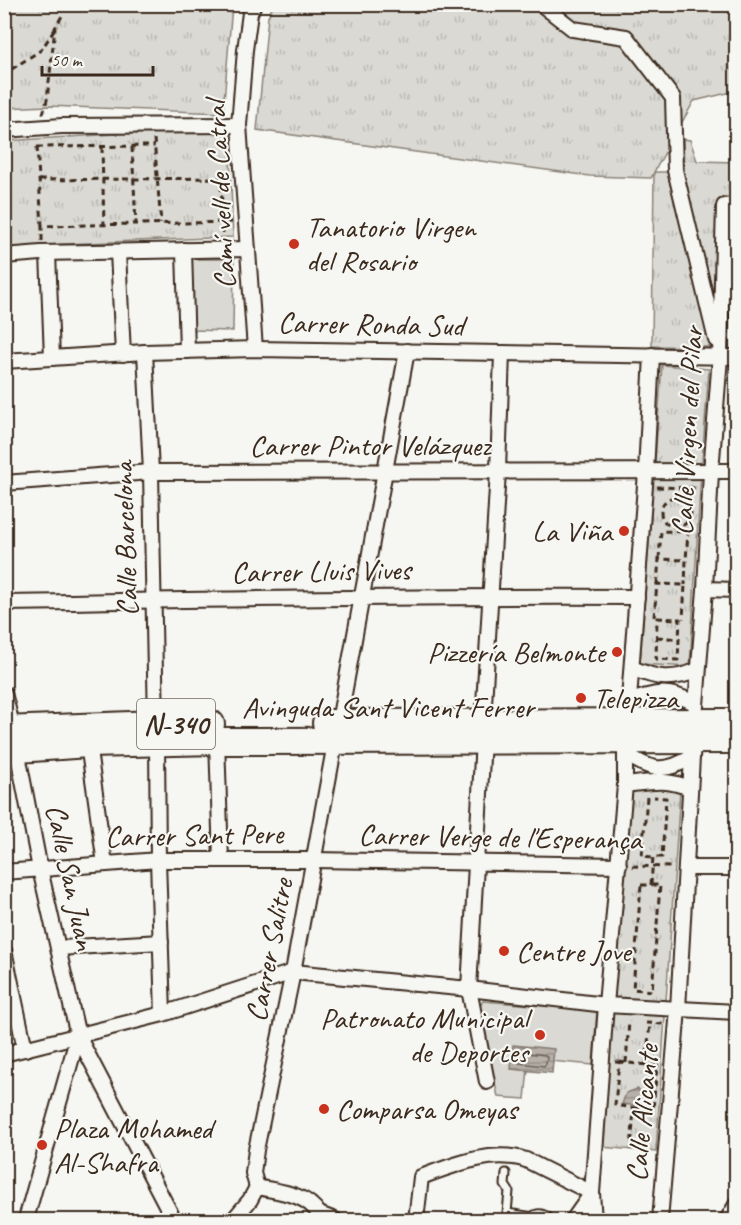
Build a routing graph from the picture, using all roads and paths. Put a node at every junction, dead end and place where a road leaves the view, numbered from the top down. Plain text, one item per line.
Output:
1 (63, 4) edge
2 (254, 4) edge
3 (541, 4) edge
4 (55, 28) junction
5 (4, 76) edge
6 (239, 125) junction
7 (4, 130) edge
8 (154, 132) dead end
9 (38, 133) junction
10 (155, 146) junction
11 (37, 147) junction
12 (102, 147) junction
13 (132, 147) junction
14 (103, 179) junction
15 (134, 179) junction
16 (157, 179) junction
17 (39, 180) junction
18 (736, 205) edge
19 (232, 222) dead end
20 (222, 223) junction
21 (136, 224) junction
22 (161, 224) junction
23 (104, 225) junction
24 (42, 226) junction
25 (223, 237) dead end
26 (45, 249) junction
27 (248, 249) junction
28 (184, 250) junction
29 (118, 252) junction
30 (4, 256) edge
31 (255, 349) junction
32 (187, 351) junction
33 (407, 351) junction
34 (145, 352) junction
35 (502, 353) junction
36 (123, 354) junction
37 (652, 355) junction
38 (720, 357) junction
39 (736, 357) edge
40 (52, 358) junction
41 (4, 361) edge
42 (498, 471) junction
43 (736, 471) edge
44 (151, 472) junction
45 (646, 472) junction
46 (711, 472) junction
47 (385, 473) junction
48 (4, 483) edge
49 (652, 487) dead end
50 (677, 488) junction
51 (700, 488) dead end
52 (677, 496) junction
53 (675, 527) junction
54 (675, 532) junction
55 (659, 559) junction
56 (686, 560) junction
57 (685, 583) junction
58 (657, 584) junction
59 (700, 586) junction
60 (736, 590) edge
61 (490, 597) junction
62 (637, 597) junction
63 (361, 598) junction
64 (154, 600) junction
65 (4, 603) edge
66 (654, 617) dead end
67 (682, 619) junction
68 (693, 620) dead end
69 (657, 637) junction
70 (679, 639) junction
71 (632, 668) junction
72 (698, 670) junction
73 (4, 693) edge
74 (736, 722) edge
75 (627, 729) junction
76 (336, 731) junction
77 (483, 731) junction
78 (694, 731) junction
79 (156, 733) junction
80 (10, 740) edge
81 (736, 740) edge
82 (218, 741) junction
83 (88, 744) junction
84 (624, 785) junction
85 (690, 788) junction
86 (652, 857) junction
87 (158, 860) junction
88 (221, 860) junction
89 (313, 860) junction
90 (105, 864) junction
91 (476, 864) junction
92 (619, 865) junction
93 (653, 867) junction
94 (686, 868) junction
95 (736, 868) edge
96 (40, 869) junction
97 (4, 872) edge
98 (651, 885) junction
99 (161, 942) junction
100 (58, 948) junction
101 (4, 950) edge
102 (293, 972) junction
103 (469, 989) junction
104 (606, 1005) junction
105 (678, 1009) junction
106 (736, 1012) edge
107 (163, 1014) junction
108 (630, 1021) dead end
109 (650, 1023) dead end
110 (78, 1036) junction
111 (25, 1049) junction
112 (4, 1054) edge
113 (609, 1061) dead end
114 (619, 1062) junction
115 (626, 1063) junction
116 (646, 1065) junction
117 (657, 1066) dead end
118 (487, 1082) dead end
119 (634, 1108) junction
120 (653, 1109) dead end
121 (631, 1150) dead end
122 (506, 1173) dead end
123 (257, 1187) junction
124 (592, 1193) junction
125 (736, 1205) edge
126 (318, 1217) edge
127 (539, 1220) edge
128 (28, 1221) edge
129 (174, 1221) edge
130 (233, 1221) edge
131 (335, 1221) edge
132 (416, 1221) edge
133 (573, 1221) edge
134 (594, 1221) edge
135 (660, 1221) edge
136 (727, 1221) edge

1 - 4 path
2 - 6 street, Camí vell de Catral
3 - 38 street
4 - 5 path
4 - 9 path
6 - 9 street
6 - 27 street, Camí vell de Catral
7 - 9 street
8 - 10 path
9 - 11 path
10 - 13 path
10 - 16 path
11 - 12 path
11 - 17 path
12 - 13 path
12 - 14 path
13 - 15 path
14 - 15 path
14 - 17 path
14 - 23 path
15 - 16 path
15 - 21 path
16 - 20 path
16 - 22 path
17 - 24 path
18 - 38 street, Calle Virgen del Pilar
19 - 20 path
20 - 22 path
20 - 25 path
21 - 22 path
21 - 23 path
23 - 24 path
24 - 26 path
26 - 29 street
26 - 30 street
26 - 40 street
27 - 28 street
27 - 31 street, Camí vell de Catral
28 - 29 street
28 - 32 street
29 - 36 street
31 - 32 street, Carrer Ronda Sud
31 - 33 street, Carrer Ronda Sud
32 - 34 street, Carrer Ronda Sud
33 - 35 street, Carrer Ronda Sud
33 - 47 street, Carrer Salitre
34 - 36 street, Carrer Ronda Sud
34 - 44 street, Calle Barcelona
35 - 37 street, Carrer Ronda Sud
35 - 42 street
36 - 40 street, Carrer Ronda Sud
37 - 38 street, Carrer Ronda Sud
37 - 45 street, Calle Virgen del Pilar
38 - 39 street, Carrer Ronda Sud
38 - 46 street, Calle Virgen del Pilar
40 - 41 street, Carrer Ronda Sud
42 - 45 street, Carrer Pintor Velázquez
42 - 47 street, Carrer Pintor Velázquez
42 - 61 street
43 - 46 street, Carrer Pintor Velázquez
44 - 47 street, Carrer Pintor Velázquez
44 - 48 street, Carrer Pintor Velázquez
44 - 64 street, Calle Barcelona
45 - 46 street, Carrer Pintor Velázquez
45 - 62 street, Calle Virgen del Pilar
46 - 59 street, Calle Virgen del Pilar
47 - 63 street, Carrer Salitre
49 - 50 path
50 - 51 path
50 - 52 path
52 - 53 path
52 - 53 path
53 - 54 path
54 - 55 path
54 - 56 path
55 - 56 path
55 - 58 path
56 - 57 path
57 - 58 path
57 - 59 path
57 - 67 path
58 - 66 path
59 - 60 street
59 - 72 street, Calle Virgen del Pilar
61 - 62 street, Carrer Lluis Vives
61 - 63 street, Carrer Lluis Vives
61 - 77 street
62 - 71 street, Calle Virgen del Pilar
63 - 64 street, Carrer Lluis Vives
63 - 76 street, Carrer Salitre
64 - 65 street, Carrer Lluis Vives
64 - 79 street, Calle Barcelona
67 - 68 path
67 - 69 path
67 - 70 path
69 - 70 path
69 - 70 path
71 - 72 street
71 - 75 street, Calle Virgen del Pilar
72 - 78 street, Calle Virgen del Pilar
73 - 80 street, Calle San Juan
74 - 78 highway, Avinguda Sant Vicent Ferrer / N-340
75 - 77 highway, Avinguda Sant Vicent Ferrer / N-340
75 - 78 highway, Avinguda Sant Vicent Ferrer / N-340
75 - 78 street
75 - 84 street, Calle Virgen del Pilar
76 - 77 highway, Avinguda Sant Vicent Ferrer / N-340
76 - 79 highway, Avinguda Sant Vicent Ferrer / N-340
76 - 82 highway, Avinguda Sant Vicent Ferrer / N-340
76 - 89 street, Carrer Salitre
77 - 91 street
78 - 81 highway, Avinguda Sant Vicent Ferrer / N-340
78 - 85 street, Calle Virgen del Pilar
79 - 80 highway, Avinguda Sant Vicent Ferrer / N-340
79 - 82 highway, Avinguda Sant Vicent Ferrer / N-340
79 - 83 highway, Avinguda Sant Vicent Ferrer / N-340
79 - 87 street, Calle Barcelona
80 - 83 highway, Avinguda Sant Vicent Ferrer / N-340
80 - 96 street, Calle San Juan
82 - 88 street
83 - 90 street
84 - 85 street
84 - 92 street, Calle Virgen del Pilar
85 - 94 street, Calle Virgen del Pilar
86 - 86 path
86 - 93 path
87 - 88 street, Carrer Sant Pere
87 - 90 street, Carrer Sant Pere
87 - 99 street, Calle Barcelona
88 - 89 street, Carrer Sant Pere
89 - 91 street, Carrer Verge de l'Esperança
89 - 102 street, Carrer Salitre
90 - 96 street, Carrer Sant Pere
91 - 92 street, Carrer Verge de l'Esperança
91 - 103 street
92 - 93 path, Carrer Verge de l'Esperança
92 - 104 street, Calle Virgen del Pilar
93 - 94 path, Carrer Verge de l'Esperança
93 - 98 path
94 - 95 street
94 - 105 street, Calle Virgen del Pilar
96 - 97 street, Carrer Sant Pere
96 - 100 street, Calle San Juan
98 - 98 path
99 - 100 street
99 - 107 street, Calle Barcelona
100 - 110 street, Calle San Juan
101 - 111 street
102 - 103 street
102 - 107 street
102 - 123 street, Carrer Salitre
103 - 104 street
103 - 118 street
104 - 105 street
104 - 124 street, Calle Virgen del Pilar
105 - 106 street
105 - 135 street, Calle Alicante
107 - 110 street
108 - 115 path
109 - 116 path
110 - 111 street
110 - 128 street
110 - 129 street
111 - 112 street
113 - 114 path
114 - 115 path
114 - 119 path
115 - 116 path
116 - 117 path
119 - 120 path
119 - 121 path
122 - 127 lane
123 - 126 street
123 - 130 street
124 - 132 street
124 - 133 street
124 - 134 street, Calle Virgen del Pilar
125 - 136 street
126 - 131 street

